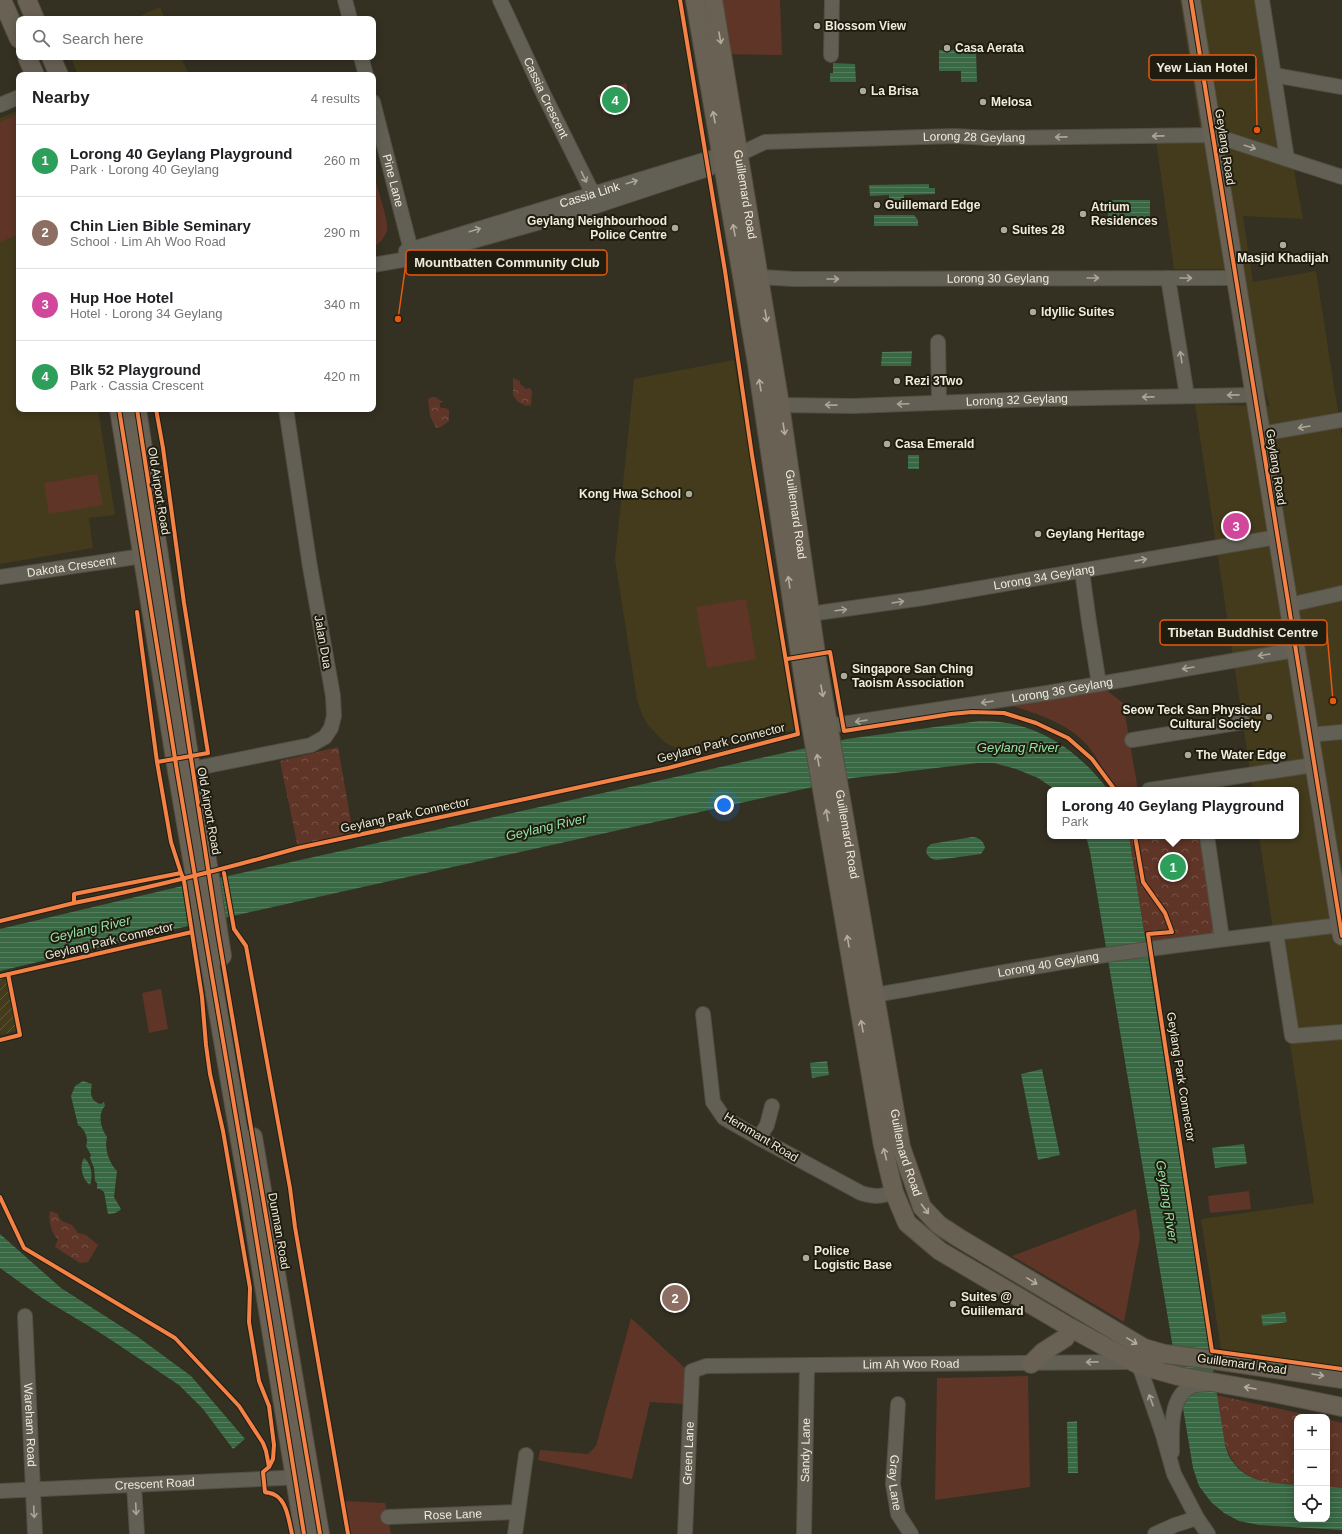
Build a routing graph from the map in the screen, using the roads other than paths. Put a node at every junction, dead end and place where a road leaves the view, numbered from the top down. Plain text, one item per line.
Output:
1 (2, 0) edge
2 (27, 0) edge
3 (345, 0) edge
4 (500, 0) edge
5 (695, 0) edge
6 (713, 0) edge
7 (1191, 0) edge
8 (1262, 0) edge
9 (831, 7) edge
10 (34, 16) edge
11 (349, 16) edge
12 (16, 32) edge
13 (831, 50) dead end
14 (28, 60) edge
15 (362, 60) edge
16 (34, 72) edge
17 (365, 72) edge
18 (1274, 74) junction
19 (1342, 87) edge
20 (16, 98) edge
21 (0, 105) edge
22 (376, 114) edge
23 (1213, 135) junction
24 (730, 156) junction
25 (1287, 159) junction
26 (1342, 178) edge
27 (595, 193) junction
28 (412, 254) junction
29 (376, 264) edge
30 (760, 277) junction
31 (1168, 278) junction
32 (1236, 278) junction
33 (938, 342) dead end
34 (1254, 395) junction
35 (1187, 396) junction
36 (939, 402) junction
37 (780, 405) junction
38 (119, 412) edge
39 (137, 412) edge
40 (286, 412) edge
41 (1342, 420) edge
42 (1261, 434) junction
43 (1277, 537) junction
44 (143, 556) junction
45 (1082, 571) junction
46 (0, 577) edge
47 (1342, 593) edge
48 (1289, 605) junction
49 (810, 614) junction
50 (1295, 650) junction
51 (1100, 684) junction
52 (1243, 722) dead end
53 (823, 728) junction
54 (1342, 732) edge
55 (1308, 735) junction
56 (1132, 740) dead end
57 (1314, 766) junction
58 (184, 770) junction
59 (1199, 787) edge
60 (831, 789) junction
61 (1207, 839) edge
62 (211, 931) joint
63 (1341, 931) edge
64 (1276, 933) junction
65 (1222, 939) junction
66 (875, 995) junction
67 (703, 1014) dead end
68 (1342, 1032) edge
69 (772, 1106) dead end
70 (758, 1138) junction
71 (894, 1192) junction
72 (25, 1316) dead end
73 (1071, 1328) junction
74 (1135, 1363) junction
75 (1031, 1364) junction
76 (807, 1366) junction
77 (692, 1371) joint
78 (1342, 1378) edge
79 (1223, 1384) junction
80 (898, 1404) dead end
81 (1342, 1407) edge
82 (526, 1455) dead end
83 (1174, 1474) junction
84 (302, 1477) junction
85 (134, 1485) junction
86 (32, 1489) junction
87 (0, 1490) edge
88 (518, 1512) junction
89 (388, 1517) dead end
90 (1197, 1518) junction
91 (34, 1534) edge
92 (137, 1534) edge
93 (304, 1534) edge
94 (320, 1534) edge
95 (515, 1534) edge
96 (685, 1534) edge
97 (804, 1534) edge
98 (911, 1534) edge
99 (1155, 1534) edge
100 (1208, 1534) edge

1 - 12 main road
2 - 10 main road
3 - 11 street
4 -> 27 street, Cassia Crescent
24 -> 5 main road, Guillemard Road
6 -> 24 main road, Guillemard Road
7 - 23 main road, Geylang Road
8 - 18 street
9 - 13 street
14 - 16 main road
15 - 17 street
18 - 19 street
18 - 25 street
20 - 21 street
22 - 28 street, Pine Lane
23 -> 24 street, Lorong 28 Geylang
23 -> 25 street, Lorong 28 Geylang
23 - 32 main road, Geylang Road
27 -> 24 street, Cassia Link
24 - 28 street, Cassia Link
24 - 30 main road, Guillemard Road
53 -> 24 main road, Guillemard Road
25 - 26 street, Lorong 28 Geylang
28 -> 27 street, Cassia Link
28 - 29 street, Cassia Link
30 -> 31 street, Lorong 30 Geylang
30 -> 37 main road, Guillemard Road
31 -> 32 street, Lorong 30 Geylang
35 -> 31 street
32 - 34 main road, Geylang Road
33 - 36 street
34 -> 35 street, Lorong 32 Geylang
34 - 42 main road, Geylang Road
35 -> 36 street, Lorong 32 Geylang
36 -> 37 street, Lorong 32 Geylang
37 -> 49 main road, Guillemard Road
38 - 44 main road, Old Airport Road
39 - 58 main road, Old Airport Road
40 - 58 street, Jalan Dua
41 -> 42 street
42 - 43 main road, Geylang Road
45 -> 43 street, Lorong 34 Geylang
43 - 48 main road, Geylang Road
44 - 46 street, Dakota Crescent
44 - 58 main road, Old Airport Road
49 -> 45 street, Lorong 34 Geylang
45 - 51 street
47 - 48 street
48 - 50 main road, Geylang Road
49 -> 53 main road, Guillemard Road
50 -> 51 street, Lorong 36 Geylang
50 - 55 main road, Geylang Road
51 -> 53 street, Lorong 36 Geylang
52 - 56 street
53 - 60 main road, Guillemard Road
54 - 55 street
55 - 57 main road, Geylang Road
57 - 59 street
57 - 63 main road, Geylang Road
58 - 62 main road, Old Airport Road
60 - 66 main road, Guillemard Road
71 -> 60 main road, Guillemard Road
61 - 65 street
62 - 84 main road, Dunman Road
63 - 64 street, Lorong 40 Geylang
64 - 65 street, Lorong 40 Geylang
64 - 68 street
65 - 66 street, Lorong 40 Geylang
66 -> 78 main road, Guillemard Road, bridge
67 - 70 street, Hemmant Road
69 - 70 street
70 - 71 street, Hemmant Road
71 - 73 main road, Guillemard Road
72 - 86 street, Wareham Road
73 - 74 main road, Guillemard Road
73 - 75 main road
74 -> 75 street, Lim Ah Woo Road
74 - 79 main road, Guillemard Road
83 -> 74 street, Guillemard Road
75 - 76 street, Lim Ah Woo Road
76 - 77 street, Lim Ah Woo Road
76 - 97 street, Sandy Lane
77 - 96 street, Green Lane
81 -> 79 main road, Guillemard Road
79 - 83 street, Guillemard Road
80 - 98 street, Gray Lane
82 - 88 street
83 - 90 street, Guillemard Road
84 - 85 street, Crescent Road
84 - 93 main road, Dunman Road
84 - 94 main road, Dunman Road
85 - 86 street, Crescent Road
85 -> 92 street
86 - 87 street, Crescent Road
86 -> 91 street, Wareham Road
88 - 89 street, Rose Lane
88 - 95 street
90 - 99 street
90 - 100 street, Guillemard Road

